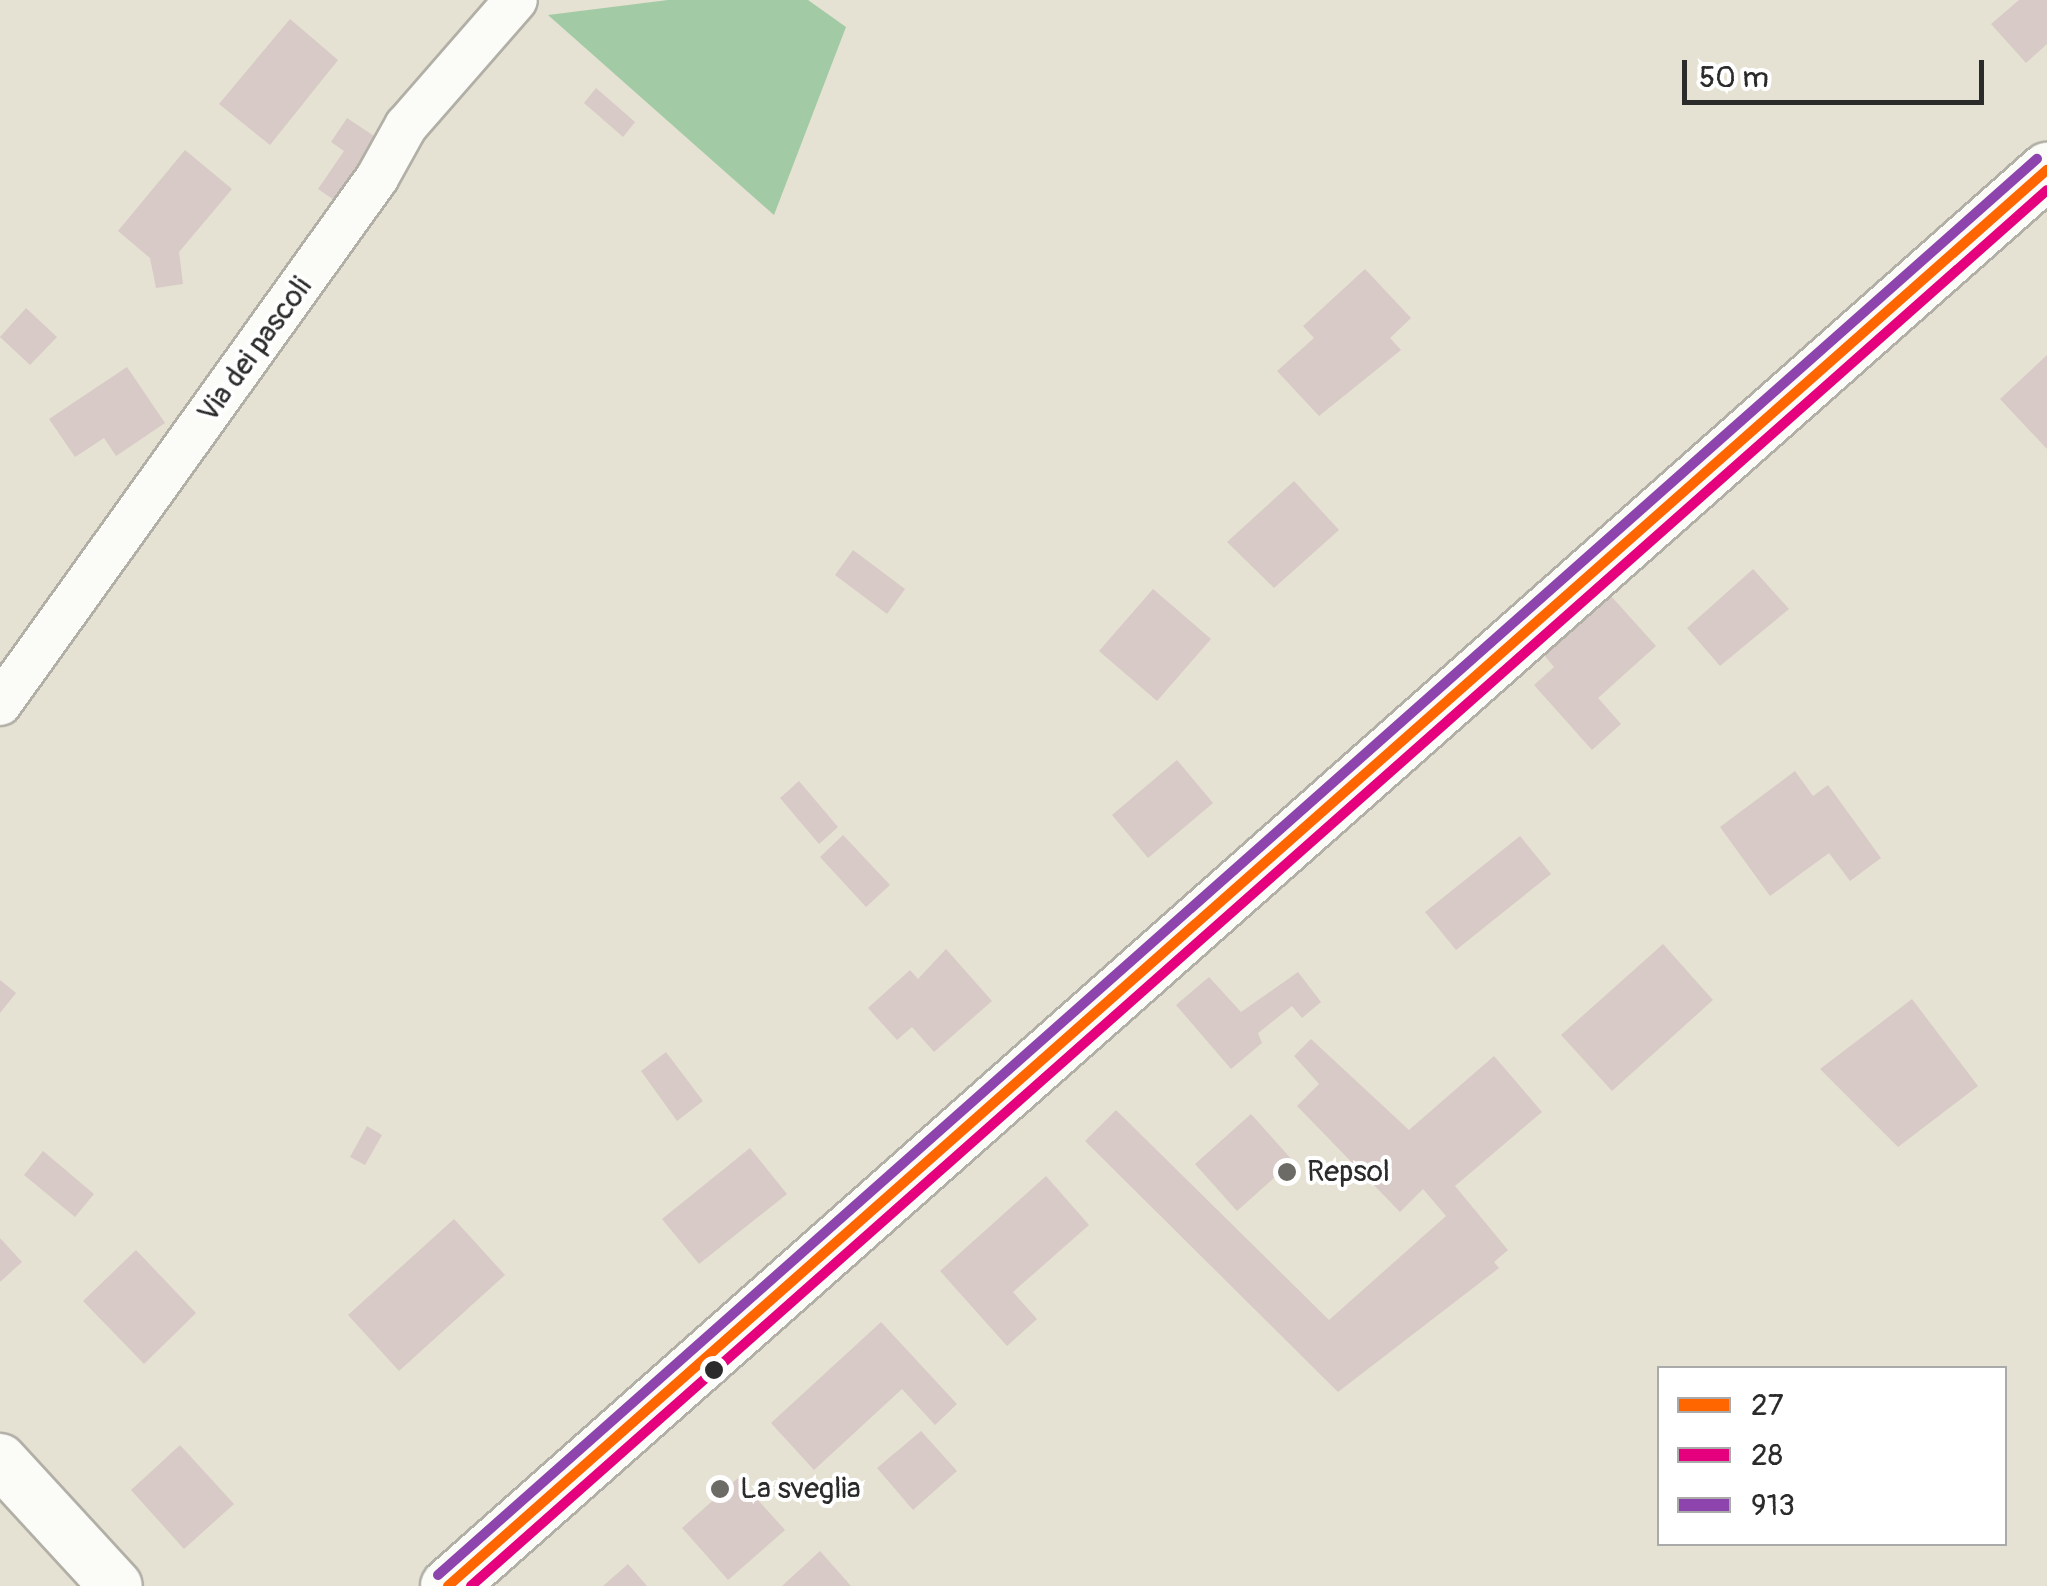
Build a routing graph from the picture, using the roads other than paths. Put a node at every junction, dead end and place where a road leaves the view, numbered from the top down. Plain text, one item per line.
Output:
1 (516, 0) edge
2 (2047, 170) edge
3 (0, 704) edge
4 (0, 1460) edge
5 (116, 1586) edge
6 (448, 1586) edge

1 - 3 street, Via dei pascoli
2 - 6 main road
4 - 5 street

